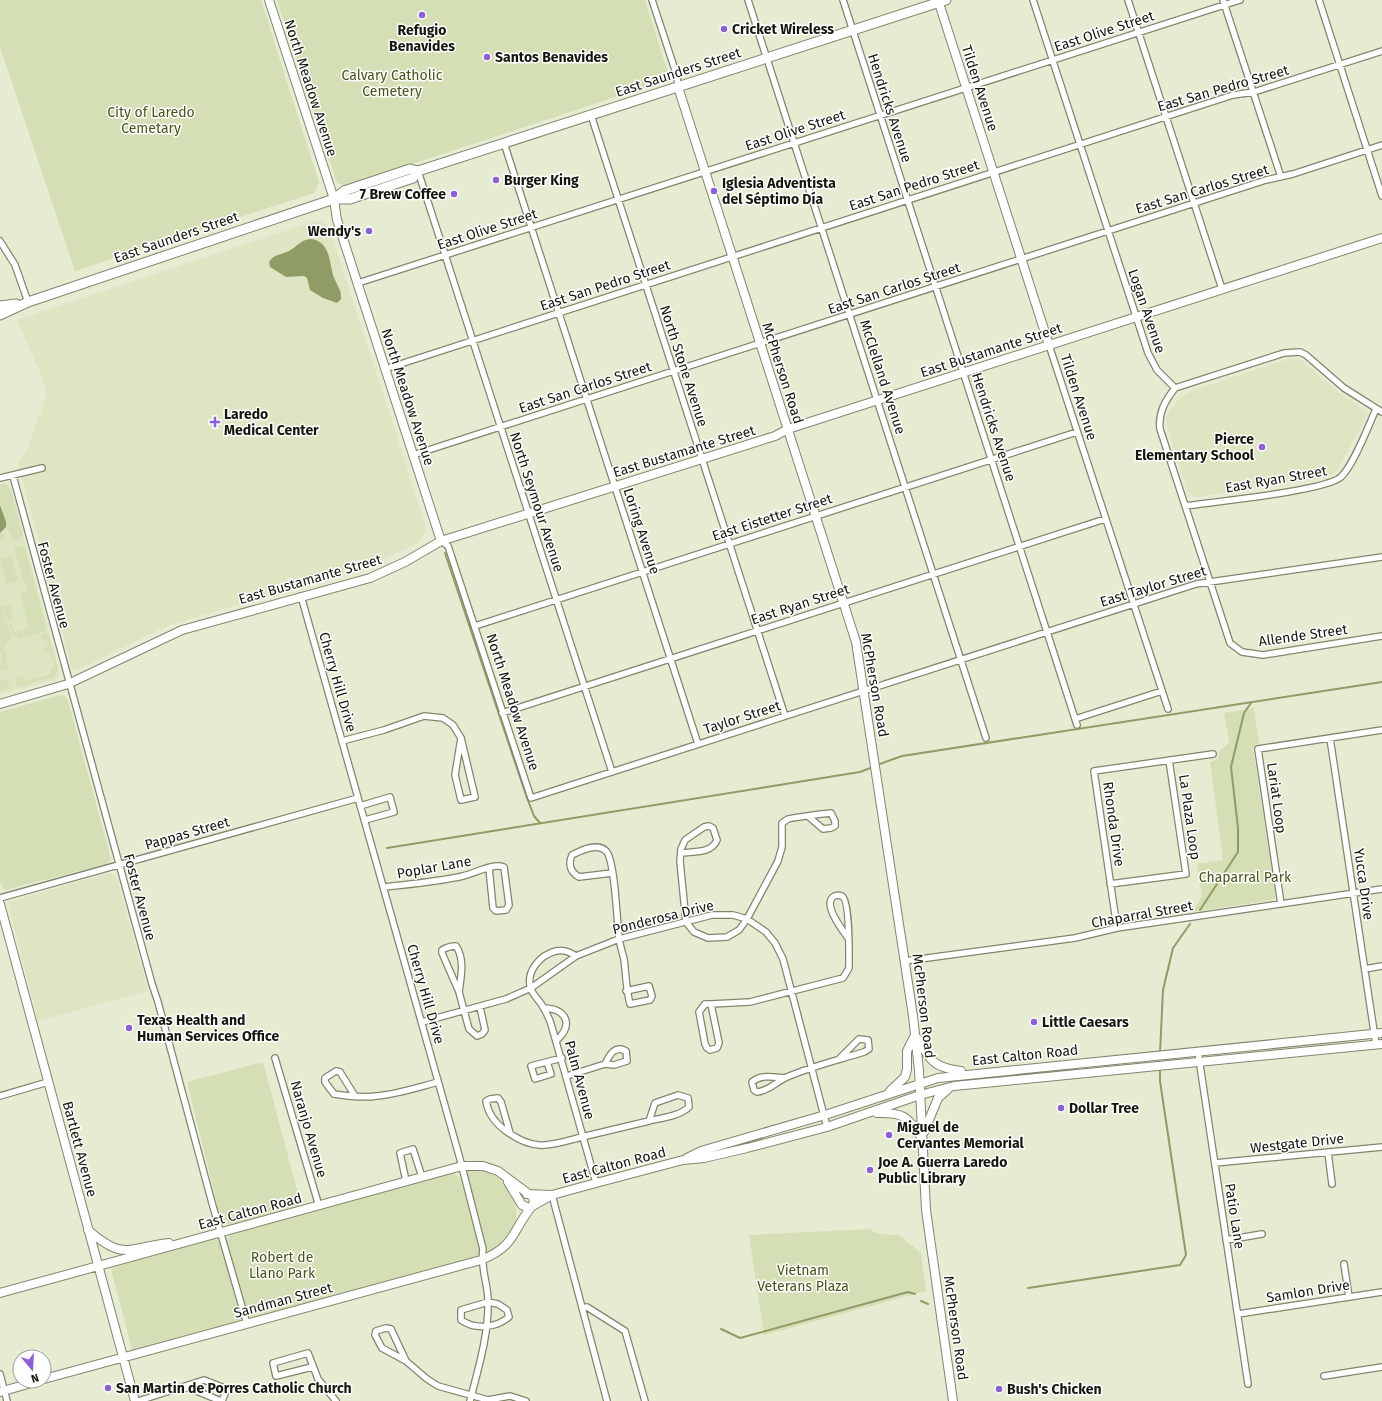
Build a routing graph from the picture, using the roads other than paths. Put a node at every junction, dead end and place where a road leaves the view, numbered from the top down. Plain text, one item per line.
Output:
1 (269, 0) edge
2 (652, 0) edge
3 (748, 0) edge
4 (843, 0) edge
5 (1033, 0) edge
6 (1128, 0) edge
7 (1240, 0) edge
8 (1319, 0) edge
9 (941, 1) edge
10 (1224, 2) edge
11 (853, 30) junction
12 (1139, 32) junction
13 (1382, 51) edge
14 (767, 58) junction
15 (1052, 60) junction
16 (1340, 65) junction
17 (678, 87) junction
18 (966, 88) junction
19 (1254, 92) junction
20 (591, 115) junction
21 (880, 115) junction
22 (1166, 117) junction
23 (795, 142) junction
24 (504, 144) junction
25 (1079, 145) junction
26 (1382, 146) edge
27 (1367, 150) junction
28 (418, 171) junction
29 (705, 171) junction
30 (994, 172) junction
31 (1280, 177) junction
32 (1382, 196) edge
33 (334, 199) junction
34 (618, 199) junction
35 (908, 200) junction
36 (1194, 203) junction
37 (531, 227) junction
38 (822, 228) junction
39 (1107, 231) junction
40 (1382, 238) edge
41 (0, 241) edge
42 (445, 255) junction
43 (732, 256) junction
44 (1022, 259) junction
45 (358, 283) junction
46 (645, 285) junction
47 (936, 287) junction
48 (1222, 289) junction
49 (28, 302) junction
50 (0, 306) edge
51 (559, 313) junction
52 (850, 314) junction
53 (0, 315) edge
54 (1135, 317) junction
55 (473, 341) junction
56 (760, 343) junction
57 (1049, 345) junction
58 (385, 369) junction
59 (673, 371) junction
60 (963, 372) junction
61 (1175, 388) junction
62 (587, 399) junction
63 (877, 400) junction
64 (1379, 410) edge
65 (500, 427) junction
66 (788, 429) junction
67 (1077, 432) junction
68 (413, 455) junction
69 (702, 459) junction
70 (991, 459) junction
71 (42, 468) dead end
72 (13, 476) junction
73 (0, 478) edge
74 (615, 486) junction
75 (905, 487) junction
76 (1185, 506) junction
77 (528, 514) junction
78 (816, 516) junction
79 (1105, 519) junction
80 (441, 541) junction
81 (729, 544) junction
82 (1019, 546) junction
83 (1382, 557) edge
84 (643, 572) junction
85 (933, 573) junction
86 (1209, 581) junction
87 (301, 596) junction
88 (556, 600) junction
89 (843, 602) junction
90 (1134, 604) junction
91 (475, 626) junction
92 (757, 630) junction
93 (1047, 631) junction
94 (1382, 636) edge
95 (671, 658) junction
96 (961, 659) junction
97 (68, 684) junction
98 (584, 686) junction
99 (865, 690) junction
100 (1162, 691) junction
101 (0, 704) edge
102 (1168, 709) dead end
103 (502, 713) junction
104 (785, 716) junction
105 (1075, 719) junction
106 (1077, 725) dead end
107 (1382, 730) edge
108 (461, 738) junction
109 (986, 738) dead end
110 (1330, 738) junction
111 (342, 741) junction
112 (698, 744) junction
113 (1213, 754) dead end
114 (1169, 760) junction
115 (612, 772) junction
116 (358, 798) junction
117 (531, 798) joint
118 (360, 806) junction
119 (809, 817) dead end
120 (365, 820) junction
121 (681, 853) junction
122 (119, 865) junction
123 (489, 868) junction
124 (612, 873) junction
125 (1110, 884) junction
126 (384, 888) junction
127 (1382, 889) edge
128 (1353, 893) junction
129 (0, 898) edge
130 (0, 904) edge
131 (1281, 904) junction
132 (747, 919) junction
133 (686, 922) junction
134 (1117, 928) junction
135 (848, 938) junction
136 (619, 939) junction
137 (576, 956) junction
138 (905, 961) junction
139 (1382, 966) edge
140 (1364, 969) junction
141 (531, 988) junction
142 (626, 990) junction
143 (792, 990) junction
144 (459, 992) junction
145 (710, 1004) junction
146 (480, 1008) junction
147 (544, 1008) junction
148 (464, 1011) junction
149 (422, 1022) junction
150 (1378, 1034) edge
151 (915, 1035) junction
152 (557, 1040) junction
153 (1265, 1045) junction
154 (1379, 1045) edge
155 (1198, 1052) junction
156 (1266, 1056) junction
157 (275, 1058) dead end
158 (562, 1058) junction
159 (839, 1059) junction
160 (1117, 1059) junction
161 (547, 1062) dead end
162 (1200, 1062) junction
163 (605, 1064) dead end
164 (1050, 1066) junction
165 (812, 1067) junction
166 (1027, 1068) junction
167 (1118, 1070) junction
168 (974, 1073) junction
169 (567, 1076) junction
170 (1050, 1077) junction
171 (785, 1078) junction
172 (1020, 1080) junction
173 (48, 1082) junction
174 (438, 1082) junction
175 (919, 1083) junction
176 (954, 1086) junction
177 (886, 1095) junction
178 (920, 1095) junction
179 (0, 1096) edge
180 (355, 1096) junction
181 (868, 1113) junction
182 (825, 1115) junction
183 (649, 1121) junction
184 (827, 1126) junction
185 (510, 1133) junction
186 (583, 1137) junction
187 (746, 1138) junction
188 (922, 1138) junction
189 (1382, 1147) edge
190 (747, 1148) junction
191 (1328, 1152) junction
192 (683, 1160) junction
193 (1215, 1163) junction
194 (462, 1166) junction
195 (422, 1177) junction
196 (506, 1178) junction
197 (406, 1181) junction
198 (596, 1183) junction
199 (1332, 1184) dead end
200 (529, 1194) junction
201 (552, 1196) junction
202 (520, 1202) junction
203 (319, 1206) junction
204 (532, 1206) junction
205 (517, 1229) junction
206 (88, 1230) junction
207 (221, 1233) junction
208 (1262, 1234) dead end
209 (1226, 1240) junction
210 (184, 1243) junction
211 (481, 1260) junction
212 (1344, 1264) dead end
213 (98, 1267) junction
214 (1382, 1292) edge
215 (0, 1294) edge
216 (1349, 1297) junction
217 (488, 1302) junction
218 (582, 1308) junction
219 (1238, 1314) junction
220 (247, 1324) junction
221 (487, 1327) junction
222 (123, 1357) junction
223 (406, 1361) junction
224 (312, 1367) junction
225 (1382, 1367) edge
226 (0, 1374) edge
227 (1324, 1376) dead end
228 (52, 1377) edge
229 (1248, 1384) dead end
230 (12, 1388) edge
231 (184, 1388) junction
232 (2, 1391) edge
233 (471, 1398) edge
234 (488, 1400) edge
235 (7, 1401) edge
236 (136, 1401) edge
237 (221, 1401) edge
238 (336, 1401) edge
239 (526, 1401) edge
240 (607, 1401) edge
241 (645, 1401) edge
242 (954, 1401) edge

1 - 33 main road, North Meadow Avenue
2 - 17 street, McPherson Road
3 - 14 street, McClelland Avenue
4 - 11 street, Hendricks Avenue
5 - 15 street, Logan Avenue
6 - 12 street
7 - 10 street, East Olive Street
8 - 16 street
9 - 11 main road, East Saunders Street
9 - 18 main road, Tilden Avenue
10 - 12 street, East Olive Street
10 - 19 street
11 - 14 main road, East Saunders Street
11 - 21 street, Hendricks Avenue
12 - 15 street, East Olive Street
12 - 22 street
13 - 16 street, East San Pedro Street
14 - 17 main road, East Saunders Street
14 - 23 street, McClelland Avenue
15 - 18 street, East Olive Street
15 - 25 street, Logan Avenue
16 - 19 street, East San Pedro Street
16 - 27 street
17 - 20 main road, East Saunders Street
17 - 29 main road, McPherson Road
18 - 21 street, East Olive Street
18 - 30 main road, Tilden Avenue
19 - 22 street, East San Pedro Street
19 - 31 street
20 - 24 main road, East Saunders Street
20 - 34 street, North Stone Avenue
21 - 23 street, East Olive Street
21 - 35 street, Hendricks Avenue
22 - 25 street, East San Pedro Street
22 - 36 street
23 - 29 street, East Olive Street
23 - 38 street, McClelland Avenue
24 - 28 main road, East Saunders Street
24 - 37 street, Loring Avenue
25 - 30 street, East San Pedro Street
25 - 39 street, Logan Avenue
26 - 27 street, East San Carlos Street
27 - 31 street, East San Carlos Street
27 - 32 street
28 - 33 main road, East Saunders Street
28 - 42 street, North Seymour Avenue
29 - 34 street, East Olive Street
29 - 43 main road, McPherson Road
30 - 35 street, East San Pedro Street
30 - 44 main road, Tilden Avenue
31 - 36 street, East San Carlos Street
33 - 45 main road, North Meadow Avenue
33 - 49 main road, East Saunders Street
34 - 37 street, East Olive Street
34 - 46 street, North Stone Avenue
35 - 38 street, East San Pedro Street
35 - 47 street, Hendricks Avenue
36 - 39 street, East San Carlos Street
36 - 48 street
37 - 42 street, East Olive Street
37 - 51 street, Loring Avenue
38 - 43 street, East San Pedro Street
38 - 52 street, McClelland Avenue
39 - 44 street, East San Carlos Street
39 - 54 street, Logan Avenue
40 - 48 main road, East Bustamante Street
41 - 49 street
42 - 45 street, East Olive Street
42 - 55 street, North Seymour Avenue
43 - 46 street, East San Pedro Street
43 - 56 main road, McPherson Road
44 - 47 street, East San Carlos Street
44 - 57 main road, Tilden Avenue
45 - 58 main road, North Meadow Avenue
46 - 51 street, East San Pedro Street
46 - 59 street, North Stone Avenue
47 - 52 street, East San Carlos Street
47 - 60 street, Hendricks Avenue
48 - 54 main road, East Bustamante Street
49 - 50 main road, East Saunders Street
49 - 53 main road, East Saunders Street
51 - 55 street, East San Pedro Street
51 - 62 street, Loring Avenue
52 - 56 street, East San Carlos Street
52 - 63 street, McClelland Avenue
54 - 57 main road, East Bustamante Street
54 - 61 street, Logan Avenue
55 - 58 street, East San Pedro Street
55 - 65 street, North Seymour Avenue
56 - 59 street, East San Carlos Street
56 - 66 main road, McPherson Road
57 - 60 main road, East Bustamante Street
57 - 67 street, Tilden Avenue
58 - 68 main road, North Meadow Avenue
59 - 62 street, East San Carlos Street
59 - 69 street, North Stone Avenue
60 - 63 main road, East Bustamante Street
60 - 70 street, Hendricks Avenue
61 - 64 street
61 - 76 street
62 - 65 street, East San Carlos Street
62 - 74 street, Loring Avenue
63 - 66 main road, East Bustamante Street
63 - 75 street, McClelland Avenue
64 - 76 street, East Ryan Street
65 - 68 street, East San Carlos Street
65 - 77 street, North Seymour Avenue
66 - 69 main road, East Bustamante Street
66 - 78 main road, McPherson Road
67 - 70 street, East Eistetter Street
67 - 79 street, Tilden Avenue
68 - 80 main road, North Meadow Avenue
69 - 74 main road, East Bustamante Street
69 - 81 street, North Stone Avenue
70 - 75 street, East Eistetter Street
70 - 82 street, Hendricks Avenue
71 - 72 street
72 - 73 street
72 - 97 street, Foster Avenue
74 - 77 main road, East Bustamante Street
74 - 84 street, Loring Avenue
75 - 78 street, East Eistetter Street
75 - 85 street, McClelland Avenue
76 - 86 street
77 - 80 main road, East Bustamante Street
77 - 88 street, North Seymour Avenue
78 - 81 street, East Eistetter Street
78 - 89 main road, McPherson Road
79 - 82 street, East Ryan Street
79 - 90 street, Tilden Avenue
80 - 87 main road, East Bustamante Street
80 - 91 street, North Meadow Avenue
81 - 84 street, East Eistetter Street
81 - 92 street, North Stone Avenue
82 - 85 street, East Ryan Street
82 - 93 street, Hendricks Avenue
83 - 86 street, East Taylor Street
84 - 88 street, East Eistetter Street
84 - 95 street, Loring Avenue
85 - 89 street, East Ryan Street
85 - 96 street, McClelland Avenue
86 - 90 street, East Taylor Street
86 - 94 street, Allende Street
87 - 97 main road, East Bustamante Street
87 - 111 street, Cherry Hill Drive
88 - 91 street, East Eistetter Street
88 - 98 street, North Seymour Avenue
89 - 92 street, East Ryan Street
89 - 99 main road, McPherson Road
90 - 93 street, East Taylor Street
90 - 100 street, Tilden Avenue
91 - 103 street, North Meadow Avenue
92 - 95 street, East Ryan Street
92 - 104 street, North Stone Avenue
93 - 96 street, East Taylor Street
93 - 105 street, Hendricks Avenue
95 - 98 street, East Ryan Street
95 - 112 street, Loring Avenue
96 - 99 street, Taylor Street
96 - 109 street, McClelland Avenue
97 - 101 main road, East Bustamante Street
97 - 122 street, Foster Avenue
98 - 103 street, East Ryan Street
98 - 115 street, North Seymour Avenue
99 - 104 street, Taylor Street
99 - 138 main road, McPherson Road
100 - 102 street, Tilden Avenue
100 - 105 street
103 - 117 street, North Meadow Avenue
104 - 112 street, Taylor Street
105 - 106 street, Hendricks Avenue
107 - 110 street, Lariat Loop
108 - 108 street
108 - 111 street
110 - 128 street, Yucca Drive
110 - 131 street, Lariat Loop
111 - 116 street, Cherry Hill Drive
112 - 115 street, Taylor Street
113 - 114 street, Rhonda Drive
114 - 125 street, Rhonda Drive
114 - 125 street, La Plaza Loop
115 - 117 street, Taylor Street
116 - 118 street, Cherry Hill Drive
116 - 122 street, Pappas Street
118 - 120 street, Cherry Hill Drive
118 - 120 street
119 - 132 street
120 - 126 street, Cherry Hill Drive
121 - 121 street
121 - 133 street
122 - 129 street, Pappas Street
122 - 207 street, Foster Avenue
123 - 123 street, Poplar Lane
123 - 126 street, Poplar Lane
124 - 124 street
124 - 136 street
125 - 134 street, Rhonda Drive
126 - 149 street, Cherry Hill Drive
127 - 128 street, Chaparral Street
128 - 131 street, Chaparral Street
128 - 140 street, Yucca Drive
130 - 173 main road, Bartlett Avenue
131 - 134 street, Chaparral Street
132 - 133 street, Ponderosa Drive
132 - 133 street
132 - 143 street, Ponderosa Drive
133 - 136 street, Ponderosa Drive
134 - 138 street, Chaparral Street
135 - 135 street
135 - 143 street
136 - 137 street, Ponderosa Drive
136 - 142 street
137 - 141 street, Ponderosa Drive
137 - 141 street
138 - 151 main road, McPherson Road
139 - 140 street
140 - 150 street, Yucca Drive
141 - 146 street, Ponderosa Drive
141 - 147 street, Palm Avenue
142 - 142 street
143 - 145 street
143 - 165 street, Ponderosa Drive
144 - 144 street
144 - 148 street
145 - 145 street
146 - 148 street, Ponderosa Drive
146 - 148 street
147 - 152 street, Palm Avenue
147 - 152 street
148 - 149 street, Ponderosa Drive
149 - 174 street, Cherry Hill Drive
150 - 153 main road, East Calton Road
150 - 154 street, Yucca Drive
151 - 168 main road
151 - 175 main road, McPherson Road
151 - 177 main road
152 - 158 street, Palm Avenue
153 - 155 main road, East Calton Road
153 - 156 main road
154 - 156 main road, East Calton Road
155 - 160 main road, East Calton Road
155 - 162 street, Patio Lane
156 - 162 main road, East Calton Road
157 - 203 street, Naranjo Avenue
158 - 161 street
158 - 169 street, Palm Avenue
159 - 159 street
159 - 165 street
160 - 164 main road, East Calton Road
160 - 167 main road
162 - 167 main road, East Calton Road
162 - 193 street, Patio Lane
163 - 169 street
164 - 166 main road, East Calton Road
164 - 170 main road
165 - 171 street
165 - 182 street, Ponderosa Drive
166 - 168 main road, East Calton Road
166 - 172 main road
167 - 170 main road, East Calton Road
168 - 175 main road, East Calton Road
169 - 186 street, Palm Avenue
170 - 172 main road, East Calton Road
171 - 171 street
172 - 176 main road, East Calton Road
173 - 179 street
173 - 206 main road, Bartlett Avenue
174 - 180 street
174 - 194 street, Cherry Hill Drive
175 - 177 main road, East Calton Road
175 - 178 main road, McPherson Road
176 - 178 main road, East Calton Road
176 - 188 main road
177 - 182 main road, East Calton Road
178 - 181 main road, East Calton Road
178 - 188 main road, McPherson Road
180 - 180 street
181 - 184 main road, East Calton Road
181 - 188 main road
182 - 184 street, Ponderosa Drive
182 - 187 main road, East Calton Road
183 - 183 street
183 - 186 street
184 - 190 main road, East Calton Road
185 - 185 street
185 - 186 street
186 - 198 street, Palm Avenue
187 - 190 main road
187 - 192 main road, East Calton Road
188 - 242 main road, McPherson Road
189 - 191 street, Westgate Drive
190 - 192 main road, East Calton Road
191 - 193 street, Westgate Drive
191 - 199 street
192 - 198 main road, East Calton Road
193 - 209 street, Patio Lane
194 - 195 main road, East Calton Road
194 - 196 main road, East Calton Road
194 - 211 street, Cherry Hill Drive
195 - 197 main road, East Calton Road
195 - 197 street
196 - 200 main road, East Calton Road
196 - 202 main road, East Calton Road
197 - 203 main road, East Calton Road
198 - 201 main road, East Calton Road
200 - 201 main road, East Calton Road
200 - 202 main road
200 - 204 main road
201 - 204 main road, East Calton Road
201 - 218 street
202 - 204 main road
202 - 205 main road
203 - 207 main road, East Calton Road
204 - 205 main road, Sandman Street
205 - 211 main road, Sandman Street
206 - 210 main road
206 - 213 main road, Bartlett Avenue
207 - 210 main road, East Calton Road
207 - 220 street, Foster Avenue
208 - 209 street
209 - 219 street, Patio Lane
210 - 213 main road, East Calton Road
211 - 217 street, Cherry Hill Drive
211 - 220 main road, Sandman Street
212 - 216 street
213 - 215 main road, East Calton Road
213 - 222 main road, Bartlett Avenue
214 - 216 street, Samlon Drive
216 - 219 street, Samlon Drive
217 - 221 street, Cherry Hill Drive
217 - 221 street
217 - 221 street
218 - 240 street
218 - 241 street
219 - 229 street, Patio Lane
220 - 222 main road, Sandman Street
221 - 233 street, Cherry Hill Drive
222 - 228 main road, Sandman Street
222 - 236 main road, Bartlett Avenue
223 - 223 street
223 - 233 street
224 - 224 street
224 - 238 street
225 - 227 street
226 - 232 street
230 - 232 main road
231 - 236 street
231 - 237 street
231 - 237 street
232 - 235 street
233 - 234 street
234 - 239 street

